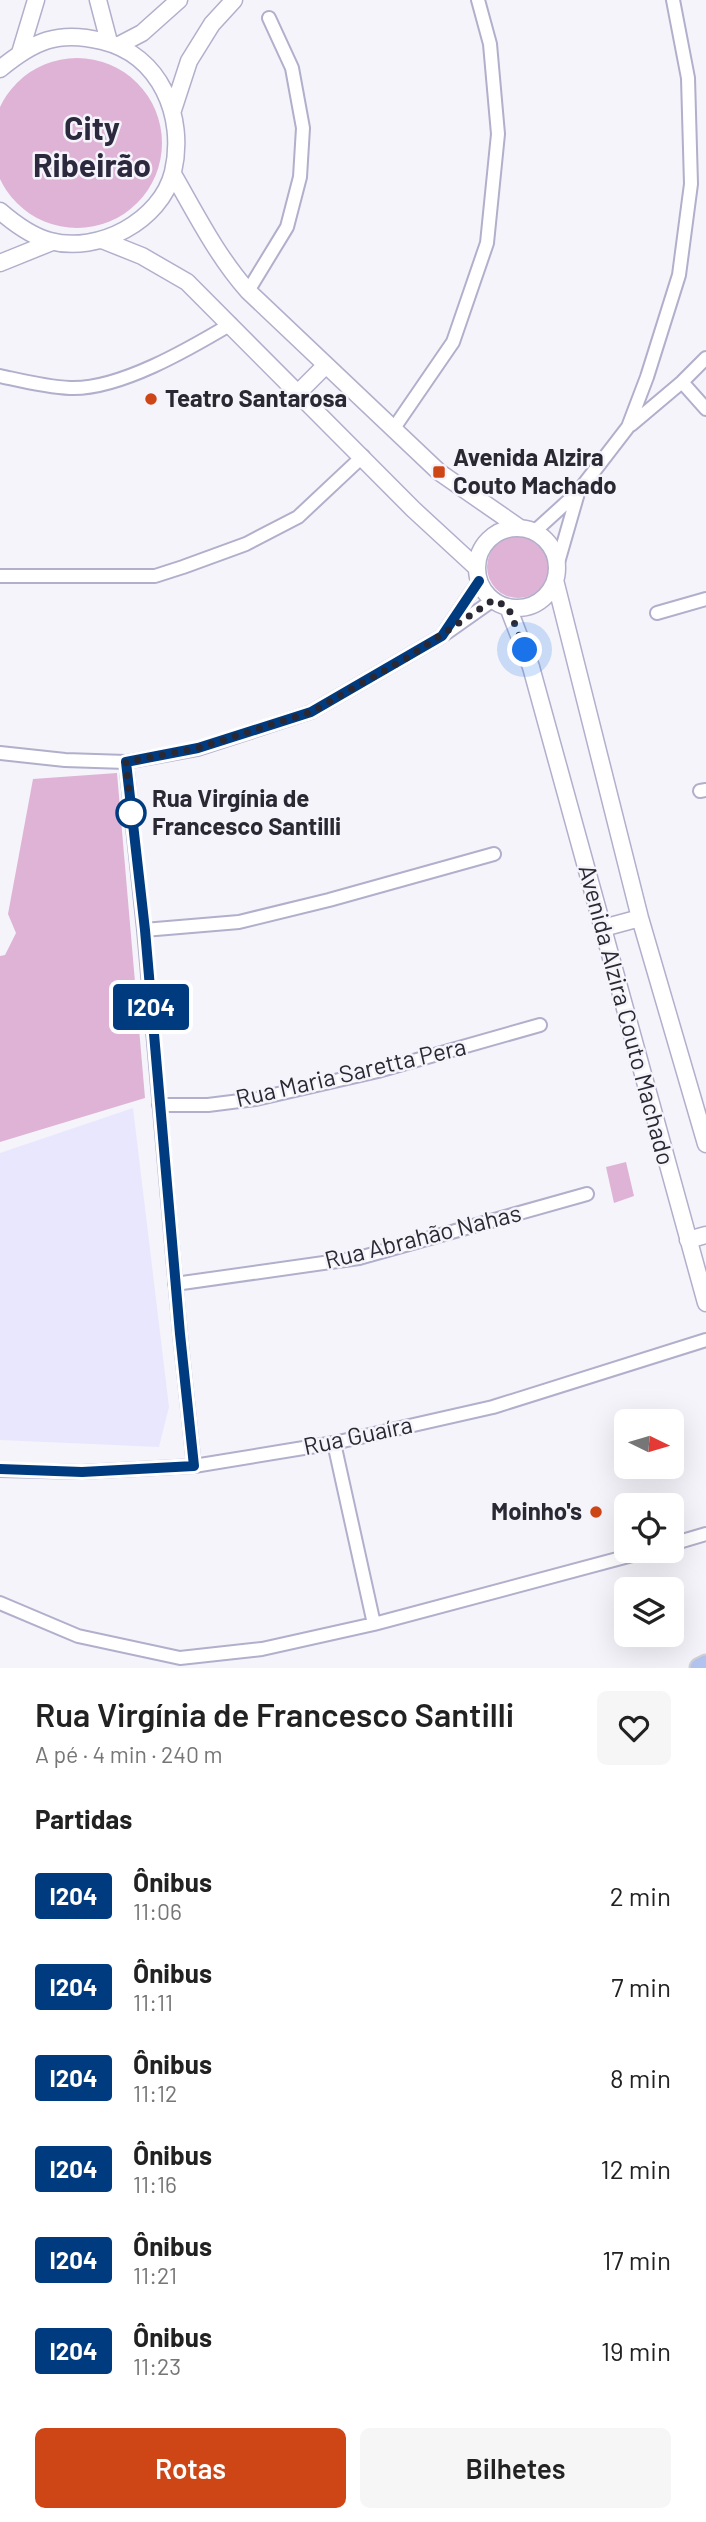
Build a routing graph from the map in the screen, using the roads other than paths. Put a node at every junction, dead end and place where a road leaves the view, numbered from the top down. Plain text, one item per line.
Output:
1 (36, 0) edge
2 (98, 0) edge
3 (179, 0) edge
4 (234, 0) edge
5 (478, 0) edge
6 (673, 0) edge
7 (270, 18) dead end
8 (114, 44) junction
9 (20, 53) junction
10 (0, 69) edge
11 (173, 110) junction
12 (173, 174) junction
13 (0, 211) edge
14 (102, 240) junction
15 (52, 242) junction
16 (0, 263) edge
17 (248, 291) junction
18 (231, 324) junction
19 (706, 359) edge
20 (326, 365) junction
21 (0, 376) edge
22 (682, 382) junction
23 (297, 394) junction
24 (706, 409) edge
25 (628, 427) junction
26 (394, 428) junction
27 (363, 457) junction
28 (578, 492) junction
29 (527, 530) junction
30 (556, 573) junction
31 (478, 574) junction
32 (0, 576) edge
33 (706, 599) edge
34 (493, 600) junction
35 (508, 607) junction
36 (657, 613) dead end
37 (442, 636) junction
38 (0, 753) edge
39 (126, 762) junction
40 (494, 854) dead end
41 (640, 918) junction
42 (603, 928) junction
43 (145, 930) junction
44 (540, 1025) dead end
45 (159, 1105) junction
46 (706, 1144) edge
47 (587, 1194) dead end
48 (706, 1235) edge
49 (688, 1240) junction
50 (175, 1284) junction
51 (706, 1303) edge
52 (706, 1340) edge
53 (334, 1443) junction
54 (194, 1466) junction
55 (0, 1469) edge
56 (706, 1534) edge
57 (684, 1540) edge
58 (614, 1560) edge
59 (0, 1603) edge
60 (374, 1624) junction
61 (706, 1665) edge
62 (700, 1668) edge

1 - 9 street
2 - 8 street
3 - 8 street
4 - 11 street
5 - 26 street
6 - 25 street
7 - 17 street
8 - 9 street
8 - 11 street
9 - 10 street
11 - 12 street
12 - 14 street
12 - 17 street
13 - 15 street
14 - 15 street
14 - 18 street
15 - 16 street
17 - 20 street
18 - 21 street
18 - 23 street
19 - 22 street
20 - 23 street
20 - 26 street
22 - 24 street
22 - 25 street
23 - 27 street
25 - 28 street
26 - 29 street
27 - 31 street
27 - 32 street
28 - 29 street
28 - 30 street
29 - 30 street
29 - 31 street
30 - 35 street
30 - 41 street, Avenida Alzira Couto Machado
31 - 34 street
31 - 37 street
33 - 36 street
34 - 35 street
34 - 37 street
35 - 42 street, Avenida Alzira Couto Machado
37 - 39 street
38 - 39 street
39 - 43 street
40 - 43 street
41 - 42 street
41 - 46 street, Avenida Alzira Couto Machado
42 - 49 street, Avenida Alzira Couto Machado
43 - 45 street
44 - 45 street, Rua Maria Saretta Pera
45 - 50 street
47 - 50 street, Rua Abrahão Nahas
48 - 49 street
49 - 51 street, Avenida Alzira Couto Machado
50 - 54 street
52 - 53 street, Rua Guaíra
53 - 54 street, Rua Guaíra
53 - 60 street
54 - 55 street, Rua Guaíra
56 - 57 street
58 - 60 street
59 - 60 street
61 - 62 main road

